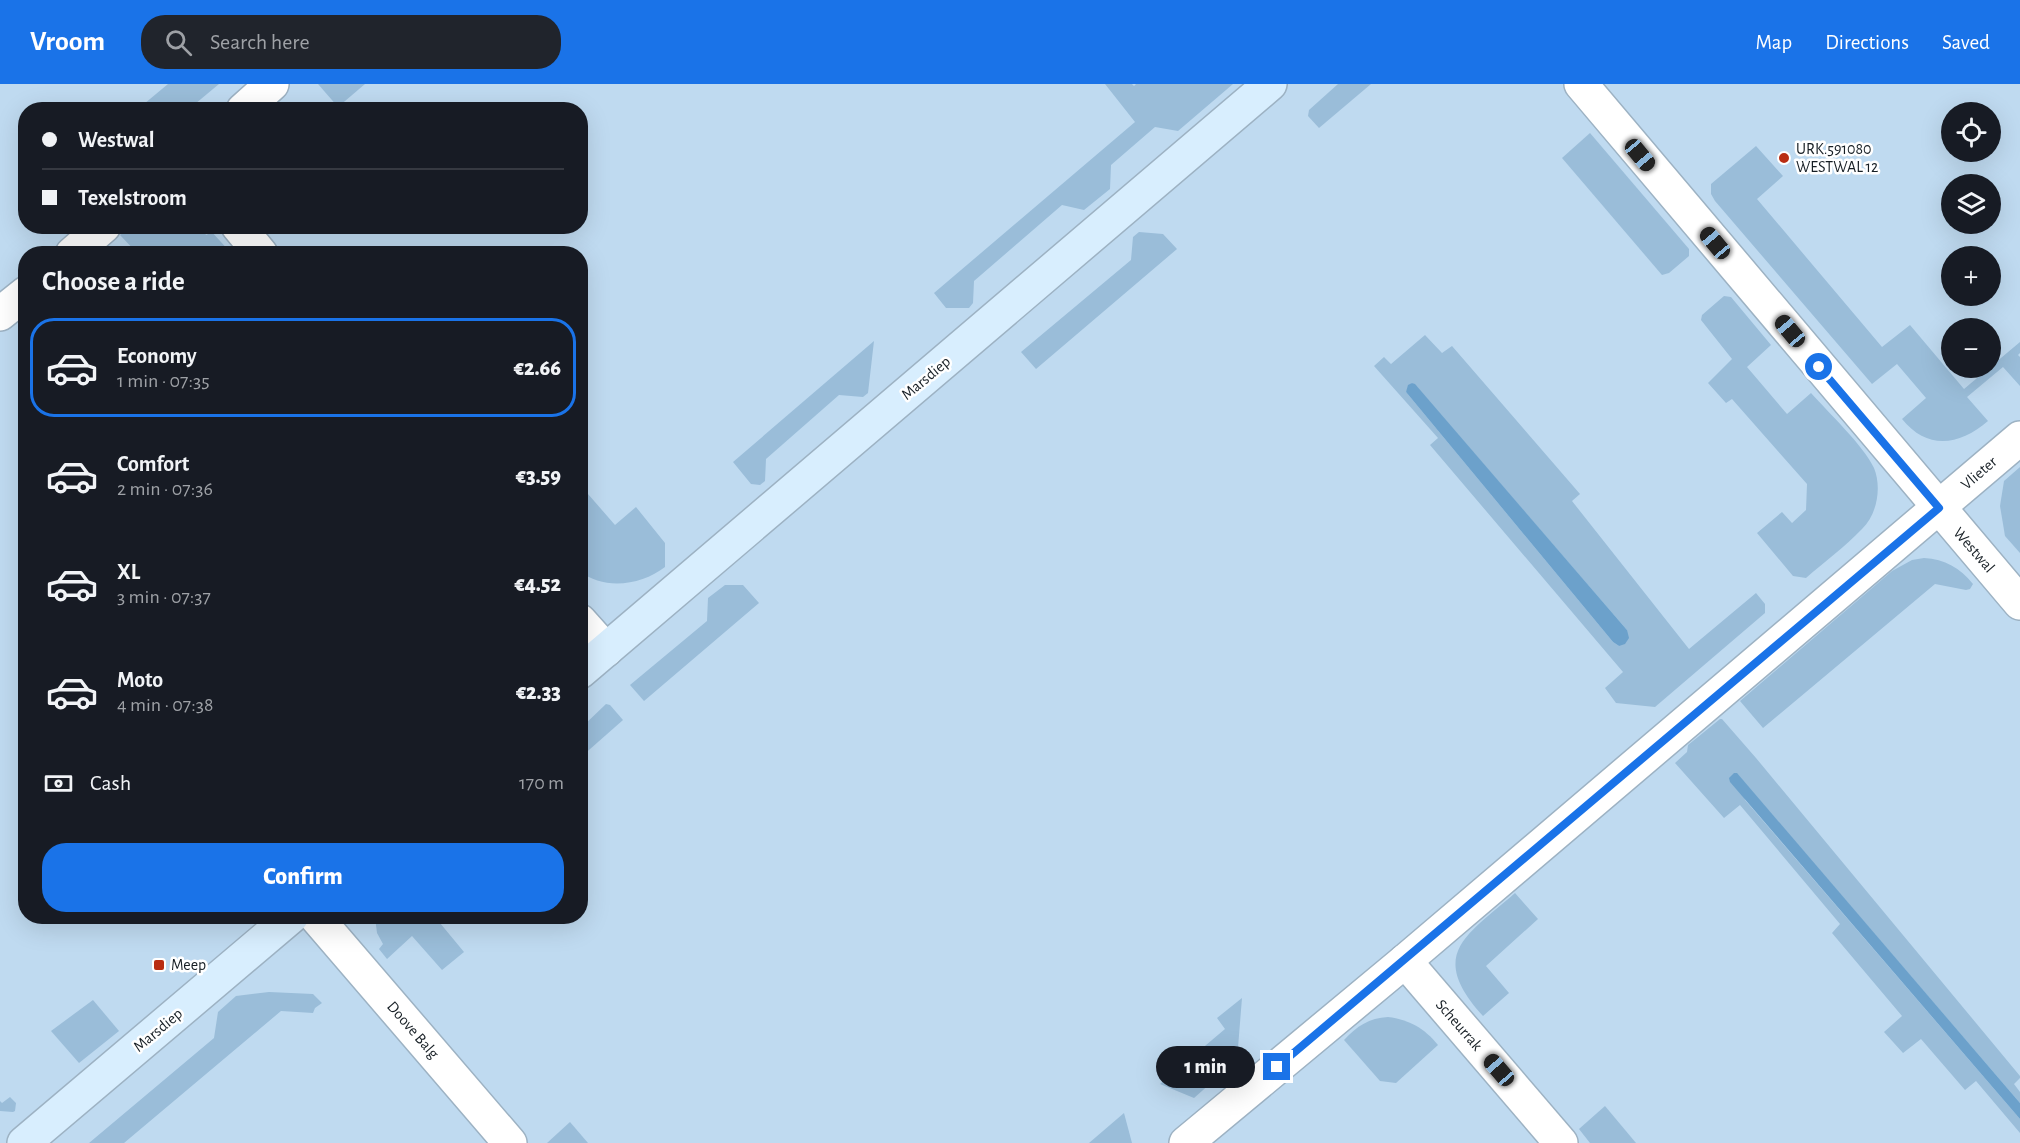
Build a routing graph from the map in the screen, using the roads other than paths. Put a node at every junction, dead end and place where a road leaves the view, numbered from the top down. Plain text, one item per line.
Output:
1 (272, 84) edge
2 (1270, 84) edge
3 (1581, 84) edge
4 (252, 102) edge
5 (95, 234) edge
6 (245, 234) edge
7 (81, 246) edge
8 (254, 246) edge
9 (18, 299) edge
10 (0, 314) edge
11 (2020, 438) edge
12 (1939, 508) junction
13 (2020, 603) edge
14 (588, 630) edge
15 (606, 650) junction
16 (588, 665) edge
17 (283, 924) edge
18 (322, 924) edge
19 (1405, 961) junction
20 (24, 1143) edge
21 (510, 1143) edge
22 (1186, 1143) edge
23 (1561, 1143) edge

1 - 4 street
2 - 15 street, Marsdiep
3 - 12 street, Westwal
5 - 7 street
6 - 8 street
9 - 10 street
11 - 12 street, Vlieter
12 - 13 street, Westwal
12 - 19 street, Vlieter
14 - 15 street
15 - 16 street, Marsdiep
17 - 20 street, Marsdiep
18 - 21 street, Doove Balg
19 - 22 street, Vlieter
19 - 23 street, Scheurrak

